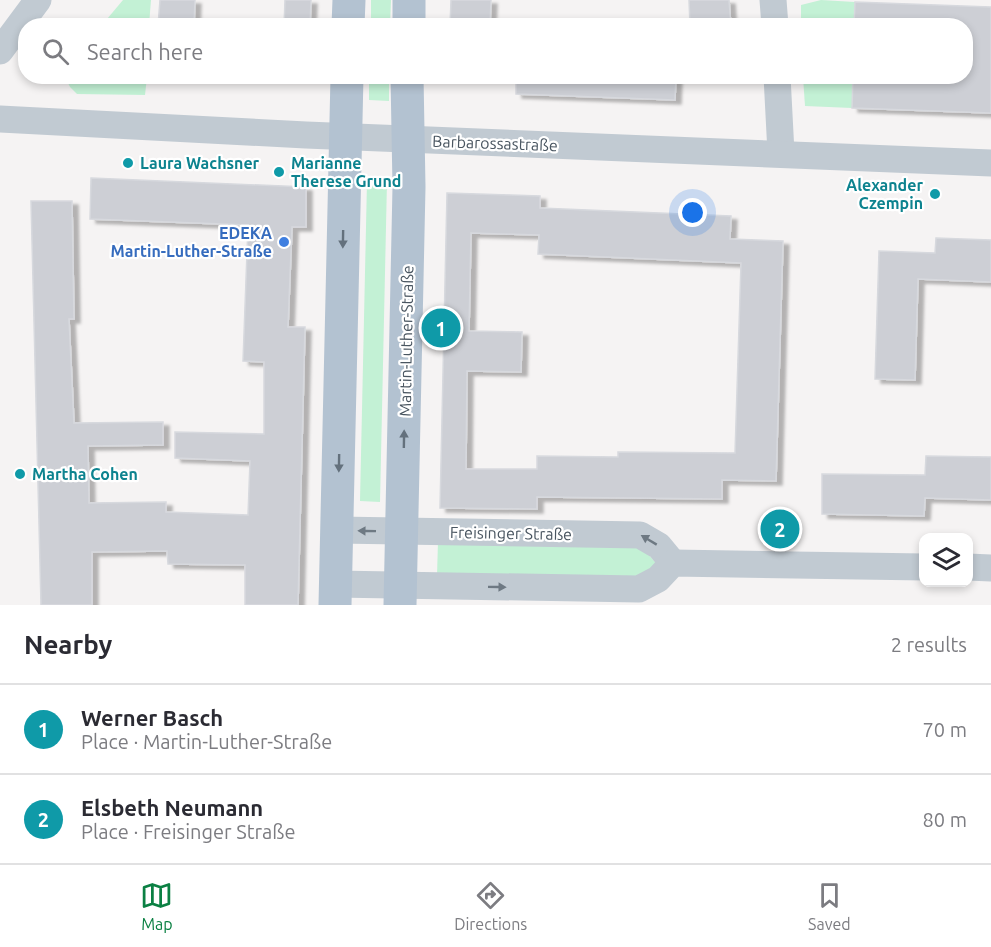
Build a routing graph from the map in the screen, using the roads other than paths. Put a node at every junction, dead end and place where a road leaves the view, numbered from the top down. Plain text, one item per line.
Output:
1 (39, 0) edge
2 (349, 0) edge
3 (409, 0) edge
4 (773, 0) edge
5 (25, 18) edge
6 (348, 18) edge
7 (409, 18) edge
8 (774, 18) edge
9 (18, 27) edge
10 (0, 51) edge
11 (347, 84) edge
12 (407, 84) edge
13 (777, 84) edge
14 (0, 119) edge
15 (346, 137) junction
16 (408, 140) junction
17 (781, 153) junction
18 (991, 163) edge
19 (337, 530) junction
20 (402, 531) junction
21 (673, 563) junction
22 (919, 567) edge
23 (973, 567) edge
24 (991, 568) edge
25 (335, 594) edge
26 (400, 595) edge

1 - 5 street
2 - 6 main road
3 - 7 main road
4 - 8 street
9 - 10 street
11 - 15 main road
12 - 16 main road, Martin-Luther-Straße
13 - 17 street
14 - 15 street, Barbarossastraße
15 - 16 street, Barbarossastraße
15 -> 19 main road
16 - 17 street, Barbarossastraße
20 -> 16 main road, Martin-Luther-Straße
17 - 18 street, Barbarossastraße
20 -> 19 street, Freisinger Straße
19 - 25 main road
21 -> 20 street, Freisinger Straße
20 - 26 main road, Martin-Luther-Straße
21 - 22 street
26 -> 21 street
23 - 24 street
25 - 26 street

